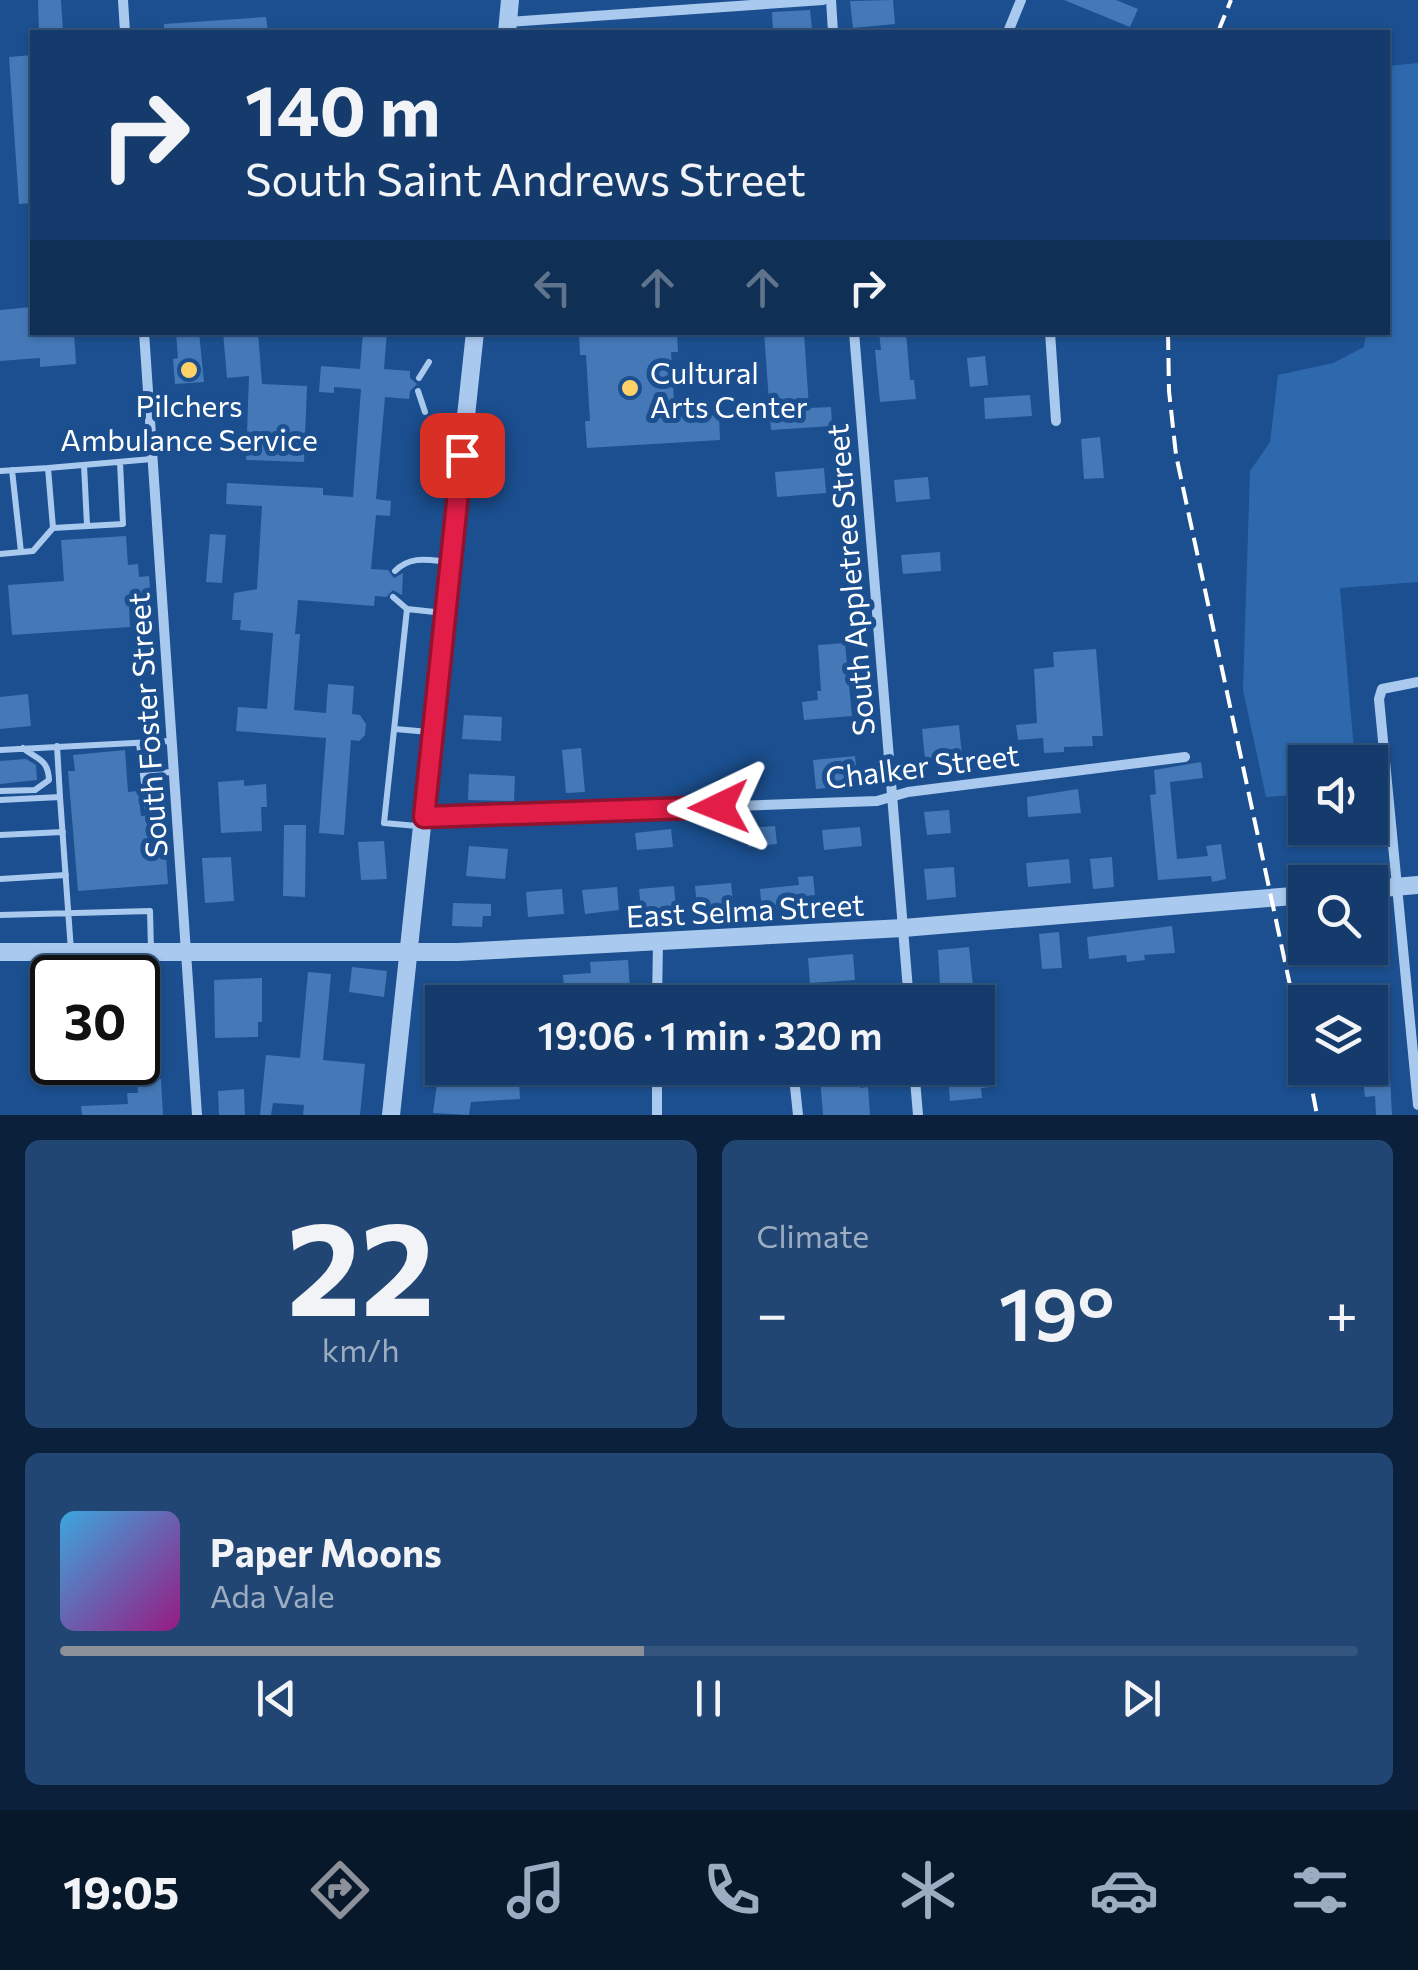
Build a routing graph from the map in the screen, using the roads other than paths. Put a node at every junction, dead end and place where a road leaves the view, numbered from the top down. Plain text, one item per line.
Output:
1 (123, 0) edge
2 (510, 0) edge
3 (827, 0) edge
4 (1021, 0) edge
5 (507, 27) edge
6 (125, 30) edge
7 (833, 30) edge
8 (1009, 30) edge
9 (144, 335) edge
10 (475, 335) edge
11 (854, 335) edge
12 (1050, 335) edge
13 (429, 362) dead end
14 (420, 378) dead end
15 (418, 391) dead end
16 (425, 412) dead end
17 (1056, 421) dead end
18 (153, 459) junction
19 (120, 462) junction
20 (84, 465) junction
21 (48, 468) junction
22 (12, 470) junction
23 (0, 471) edge
24 (87, 524) junction
25 (54, 528) junction
26 (20, 552) junction
27 (0, 554) edge
28 (450, 562) junction
29 (395, 570) dead end
30 (393, 597) dead end
31 (408, 608) junction
32 (445, 613) junction
33 (1418, 682) edge
34 (395, 729) junction
35 (433, 733) junction
36 (172, 741) junction
37 (139, 742) junction
38 (57, 746) junction
39 (23, 748) junction
40 (0, 750) edge
41 (1185, 757) dead end
42 (174, 772) junction
43 (144, 774) junction
44 (0, 791) edge
45 (892, 797) junction
46 (60, 798) junction
47 (0, 800) edge
48 (147, 807) dead end
49 (423, 822) junction
50 (63, 832) junction
51 (0, 835) edge
52 (66, 875) junction
53 (0, 879) edge
54 (1418, 885) edge
55 (1396, 887) junction
56 (1388, 888) edge
57 (1288, 896) edge
58 (69, 912) junction
59 (0, 916) edge
60 (903, 928) junction
61 (658, 941) junction
62 (0, 952) edge
63 (72, 952) junction
64 (151, 952) junction
65 (186, 952) junction
66 (410, 952) junction
67 (657, 985) edge
68 (908, 985) edge
69 (1417, 1083) edge
70 (657, 1085) edge
71 (795, 1085) edge
72 (915, 1085) edge
73 (1418, 1105) edge
74 (197, 1115) edge
75 (392, 1115) edge
76 (657, 1115) edge
77 (798, 1115) edge
78 (918, 1115) edge

1 - 6 street
2 - 5 street
3 - 5 street
3 - 7 street
4 - 8 street
9 - 18 street, South Foster Street
10 - 28 street
11 - 45 street, South Appletree Street
12 - 17 street
13 - 14 lane
15 - 16 lane
18 - 19 lane
18 - 36 street, South Foster Street
19 - 20 lane
19 - 24 lane
20 - 21 lane
20 - 24 lane
21 - 22 lane
21 - 25 lane
22 - 23 lane
22 - 26 lane
24 - 25 lane
25 - 26 lane
26 - 27 lane
28 - 29 lane
28 - 32 street
30 - 31 lane
31 - 32 lane
31 - 34 lane
32 - 35 street
33 - 55 street
34 - 35 lane
34 - 49 lane
35 - 49 street
36 - 37 lane
36 - 42 street, South Foster Street
37 - 38 lane
37 - 43 lane
38 - 39 lane
38 - 46 lane
39 - 40 lane
39 - 44 lane
41 - 45 street, Chalker Street
42 - 43 lane
42 - 65 street, South Foster Street
43 - 48 lane
45 - 49 street, Chalker Street
45 - 60 street, South Appletree Street
46 - 47 lane
46 - 50 lane
49 - 66 street
50 - 51 lane
50 - 52 lane
52 - 53 lane
52 - 58 lane
54 - 55 street
55 - 56 street
55 - 69 street
57 - 60 street, East Selma Street
58 - 59 lane
58 - 63 lane
58 - 64 lane
60 - 61 street, East Selma Street
60 - 68 street, South Appletree Street
61 - 66 street, East Selma Street
61 - 67 street
62 - 63 street, East Selma Street
63 - 64 street, East Selma Street
64 - 65 street, East Selma Street
65 - 66 street, East Selma Street
65 - 74 street, South Foster Street
66 - 75 street
69 - 73 street
70 - 76 street
71 - 77 street
72 - 78 street

